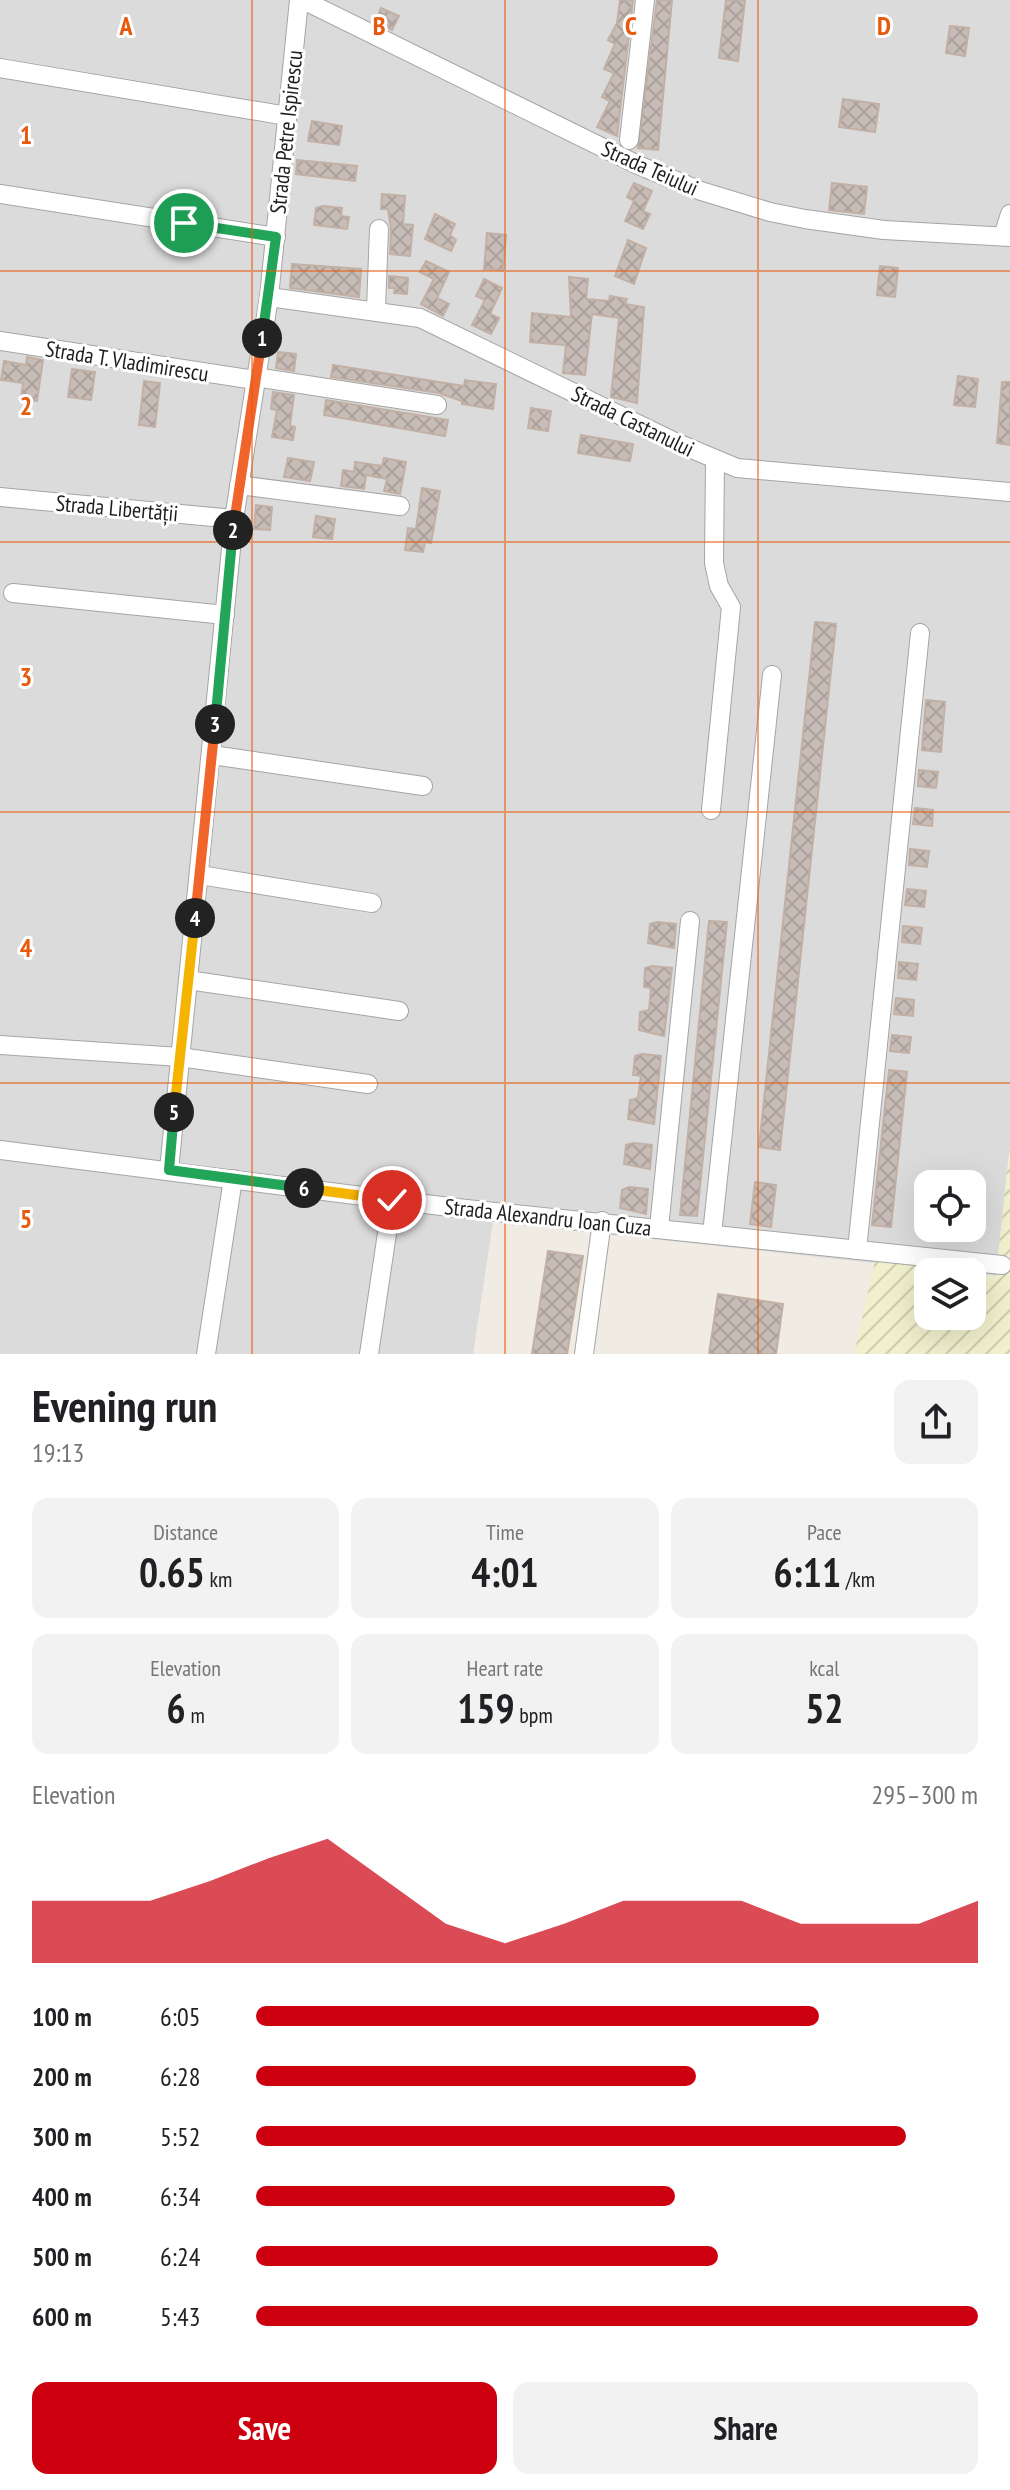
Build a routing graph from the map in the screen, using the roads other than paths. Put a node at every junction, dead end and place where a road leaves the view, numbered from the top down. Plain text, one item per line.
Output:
1 (301, 0) edge
2 (645, 0) edge
3 (0, 68) edge
4 (287, 116) junction
5 (629, 140) dead end
6 (0, 194) edge
7 (1010, 214) edge
8 (379, 229) dead end
9 (276, 237) junction
10 (1007, 237) edge
11 (269, 297) junction
12 (376, 309) junction
13 (0, 341) edge
14 (255, 379) junction
15 (437, 405) dead end
16 (715, 461) junction
17 (239, 485) junction
18 (1010, 492) edge
19 (0, 497) edge
20 (400, 506) dead end
21 (234, 519) junction
22 (13, 593) dead end
23 (225, 615) junction
24 (920, 633) dead end
25 (772, 675) dead end
26 (212, 755) junction
27 (423, 786) dead end
28 (711, 810) dead end
29 (200, 875) junction
30 (372, 903) dead end
31 (690, 921) dead end
32 (188, 980) junction
33 (399, 1011) dead end
34 (0, 1045) edge
35 (180, 1057) junction
36 (368, 1084) dead end
37 (0, 1150) edge
38 (169, 1170) junction
39 (233, 1179) junction
40 (392, 1200) junction
41 (602, 1221) junction
42 (659, 1228) junction
43 (712, 1234) junction
44 (857, 1250) junction
45 (1002, 1265) dead end
46 (206, 1354) edge
47 (369, 1354) edge
48 (584, 1354) edge

1 - 4 street, Strada Petre Ispirescu
1 - 10 street, Strada Teiului
2 - 5 street
3 - 4 street
4 - 9 street, Strada Petre Ispirescu
6 - 9 street
7 - 10 street, Strada Teiului
8 - 12 street
9 - 11 street, Strada Petre Ispirescu
11 - 12 street, Strada Castanului
11 - 14 street, Strada Petre Ispirescu
12 - 16 street, Strada Castanului
13 - 14 street, Strada T. Vladimirescu
14 - 15 street, Strada T. Vladimirescu
14 - 17 street, Strada Petre Ispirescu
16 - 18 street, Strada Castanului
16 - 28 street
17 - 20 street
17 - 21 street, Strada Petre Ispirescu
19 - 21 street, Strada Libertății
21 - 23 street, Strada Petre Ispirescu
22 - 23 street
23 - 26 street, Strada Petre Ispirescu
24 - 44 street
25 - 43 street
26 - 27 street
26 - 29 street, Strada Petre Ispirescu
29 - 30 street
29 - 32 street, Strada Petre Ispirescu
31 - 42 street
32 - 33 street
32 - 35 street, Strada Petre Ispirescu
34 - 35 street
35 - 36 street
35 - 38 street, Strada Petre Ispirescu
37 - 38 street, Strada Alexandru Ioan Cuza
38 - 39 street, Strada Alexandru Ioan Cuza
39 - 40 street, Strada Alexandru Ioan Cuza
39 - 46 street
40 - 41 street, Strada Alexandru Ioan Cuza
40 - 47 street
41 - 42 street, Strada Alexandru Ioan Cuza
41 - 48 street
42 - 43 street, Strada Alexandru Ioan Cuza
43 - 44 street, Strada Alexandru Ioan Cuza
44 - 45 street, Strada Alexandru Ioan Cuza

